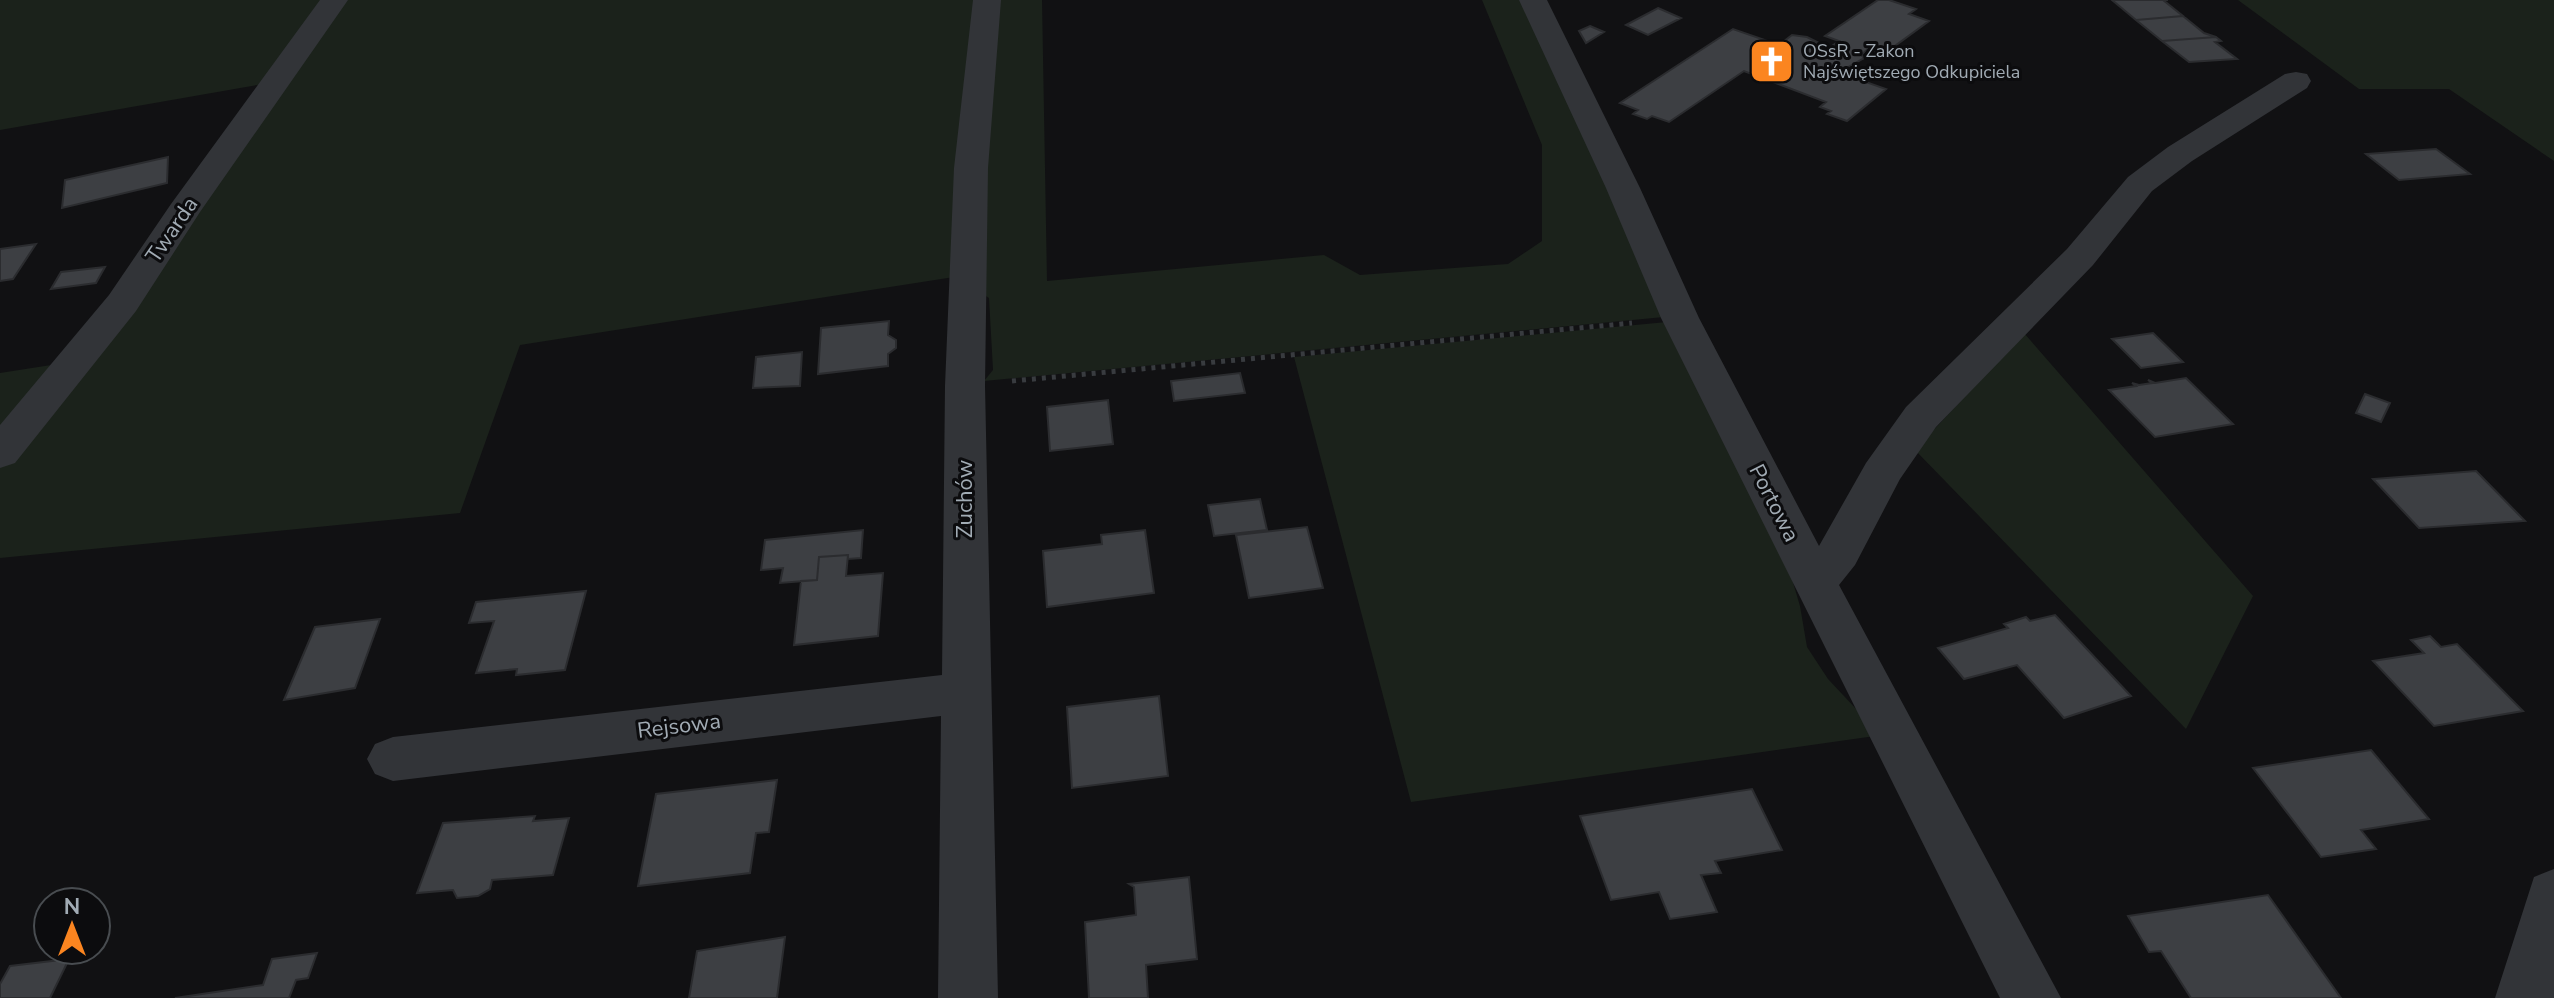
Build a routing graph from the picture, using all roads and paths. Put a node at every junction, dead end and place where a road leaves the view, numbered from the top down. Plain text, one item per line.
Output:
1 (334, 0) edge
2 (987, 0) edge
3 (1533, 0) edge
4 (2296, 81) dead end
5 (1680, 318) junction
6 (965, 386) junction
7 (0, 453) edge
8 (1813, 580) junction
9 (965, 693) junction
10 (393, 759) dead end
11 (2554, 895) edge
12 (968, 998) edge
13 (2031, 998) edge
14 (2525, 998) edge

1 - 7 street, Twarda
2 - 6 street, Zuchów
3 - 5 street, Portowa
4 - 8 street
5 - 6 path
5 - 8 street, Portowa
6 - 9 street, Zuchów
8 - 13 street, Portowa
9 - 10 street, Rejsowa
9 - 12 street, Zuchów
11 - 14 street

